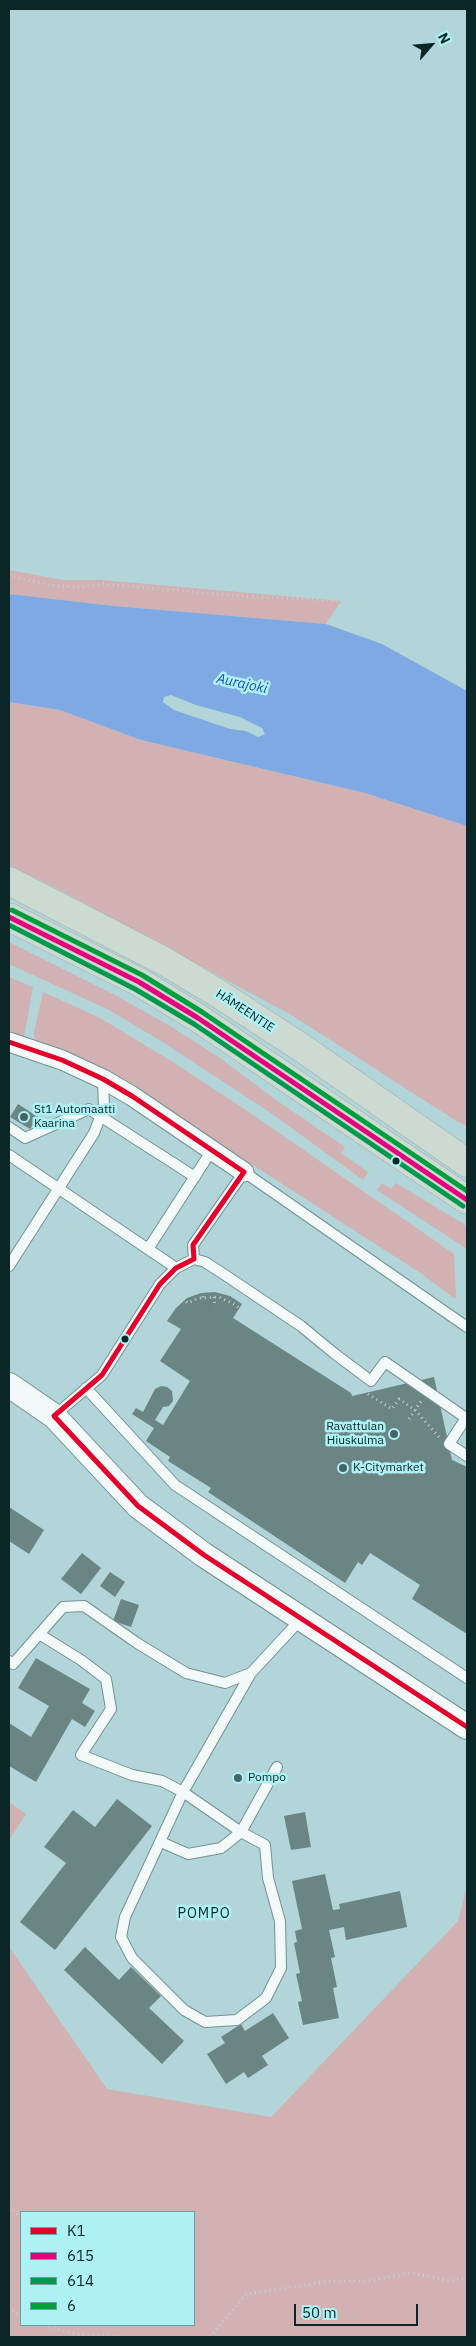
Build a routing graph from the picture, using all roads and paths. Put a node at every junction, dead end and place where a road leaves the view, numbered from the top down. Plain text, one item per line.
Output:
1 (320, 9) edge
2 (313, 27) dead end
3 (9, 576) edge
4 (467, 667) edge
5 (9, 881) edge
6 (9, 917) edge
7 (9, 970) edge
8 (9, 1042) edge
9 (103, 1079) junction
10 (100, 1116) junction
11 (9, 1127) edge
12 (428, 1136) junction
13 (467, 1142) edge
14 (212, 1150) junction
15 (9, 1155) edge
16 (467, 1163) edge
17 (244, 1172) junction
18 (195, 1177) junction
19 (376, 1178) dead end
20 (9, 1187) edge
21 (58, 1188) junction
22 (365, 1191) junction
23 (467, 1200) edge
24 (44, 1210) junction
25 (148, 1249) junction
26 (467, 1256) edge
27 (194, 1259) junction
28 (9, 1266) edge
29 (176, 1268) junction
30 (198, 1275) dead end
31 (160, 1284) junction
32 (222, 1292) dead end
33 (177, 1296) junction
34 (214, 1297) junction
35 (219, 1297) junction
36 (203, 1298) junction
37 (215, 1306) dead end
38 (467, 1327) edge
39 (102, 1375) junction
40 (344, 1379) dead end
41 (72, 1384) dead end
42 (9, 1385) edge
43 (86, 1388) junction
44 (360, 1389) dead end
45 (50, 1390) dead end
46 (428, 1391) junction
47 (415, 1410) junction
48 (54, 1416) junction
49 (408, 1419) dead end
50 (450, 1444) junction
51 (467, 1456) edge
52 (303, 1617) junction
53 (39, 1634) junction
54 (9, 1661) edge
55 (251, 1673) junction
56 (467, 1678) edge
57 (467, 1727) edge
58 (277, 1767) dead end
59 (184, 1792) junction
60 (241, 1832) junction
61 (161, 1842) junction
62 (9, 2207) edge
63 (20, 2216) edge
64 (467, 2278) edge
65 (9, 2307) edge
66 (20, 2316) edge
67 (47, 2326) edge
68 (122, 2337) edge
69 (210, 2337) edge

1 - 2 path
3 - 4 path
5 - 12 highway, HÄMEENTIE
6 - 23 highway
7 - 22 path
8 - 9 street
9 - 10 lane
9 - 14 street
10 - 11 lane
10 - 18 lane
10 - 21 lane
12 - 13 highway
12 - 16 highway, HÄMEENTIE
14 - 17 street
14 - 18 lane
15 - 21 lane
17 - 27 lane
17 - 38 lane
18 - 25 lane
19 - 22 path
20 - 24 path
21 - 24 lane
21 - 25 lane
22 - 26 path
24 - 28 lane
24 - 31 path
25 - 29 lane
27 - 29 lane
27 - 46 lane
29 - 31 lane
30 - 36 path
31 - 33 path
31 - 39 lane
32 - 35 path
33 - 36 path
33 - 39 path
34 - 35 path
34 - 36 path
34 - 37 path
35 - 40 path
39 - 43 lane
41 - 45 path
42 - 48 street
43 - 48 lane
43 - 56 lane
44 - 47 path
46 - 47 path
46 - 50 lane
47 - 49 path
47 - 50 path
48 - 52 street
50 - 51 lane
52 - 55 lane
52 - 57 street
53 - 54 lane
53 - 55 lane
53 - 59 lane
55 - 59 lane
58 - 60 lane
59 - 60 lane
59 - 61 lane
60 - 61 lane
60 - 61 lane
62 - 63 path
64 - 69 path
65 - 66 path
67 - 68 path

